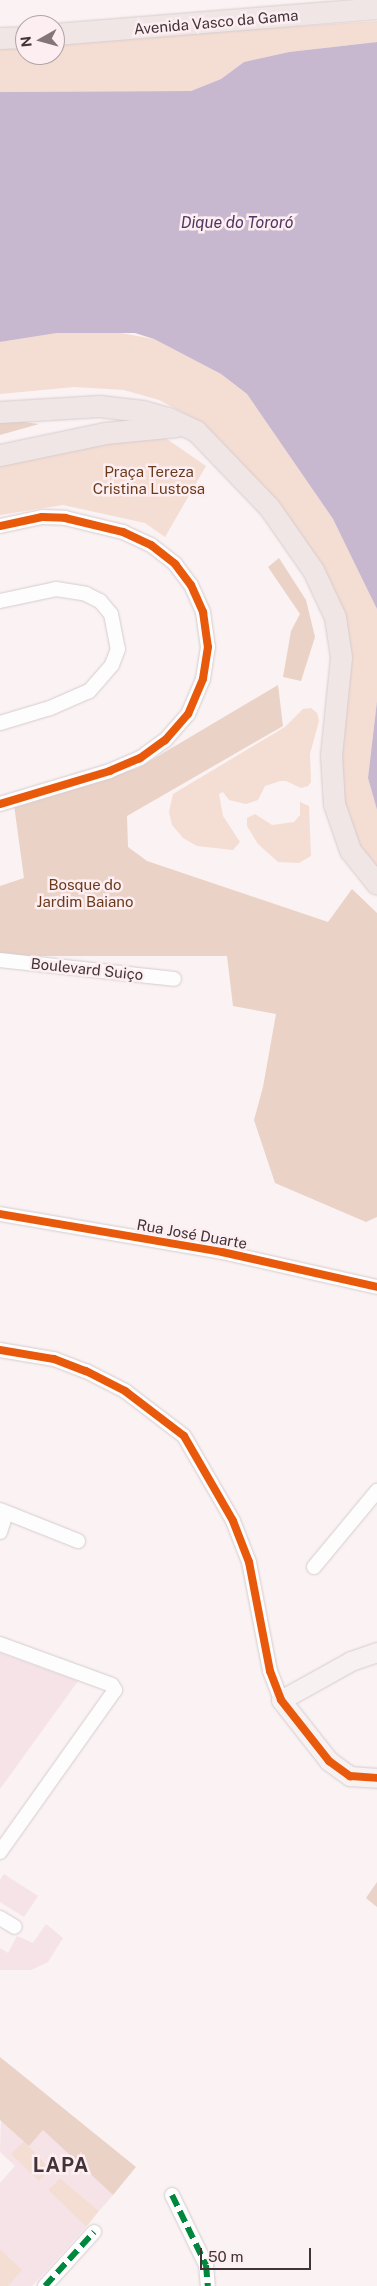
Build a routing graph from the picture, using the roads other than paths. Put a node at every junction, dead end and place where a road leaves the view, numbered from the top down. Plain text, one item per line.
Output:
1 (373, 5) edge
2 (65, 33) edge
3 (15, 37) edge
4 (0, 38) edge
5 (0, 412) edge
6 (184, 425) junction
7 (0, 455) edge
8 (0, 526) edge
9 (0, 601) edge
10 (0, 723) edge
11 (0, 804) edge
12 (377, 884) edge
13 (0, 960) edge
14 (174, 979) dead end
15 (0, 1214) edge
16 (377, 1287) edge
17 (0, 1350) edge
18 (377, 1491) edge
19 (3, 1511) edge
20 (0, 1532) edge
21 (78, 1541) dead end
22 (314, 1568) dead end
23 (0, 1644) edge
24 (377, 1652) edge
25 (281, 1700) junction
26 (377, 1778) edge
27 (0, 1852) edge
28 (0, 1918) edge
29 (16, 1928) dead end
30 (172, 2195) dead end
31 (94, 2232) dead end
32 (44, 2286) edge
33 (208, 2286) edge

1 - 2 main road, Avenida Vasco da Gama
3 - 4 main road
5 - 6 main road
6 - 7 main road
6 - 12 main road
8 - 11 street
9 - 10 street
13 - 14 street, Boulevard Suiço
15 - 16 street, Rua José Duarte
17 - 25 street
18 - 22 street
19 - 20 street
19 - 21 street
23 - 27 street
24 - 25 street
25 - 26 street
28 - 29 street
30 - 33 street
31 - 32 street

